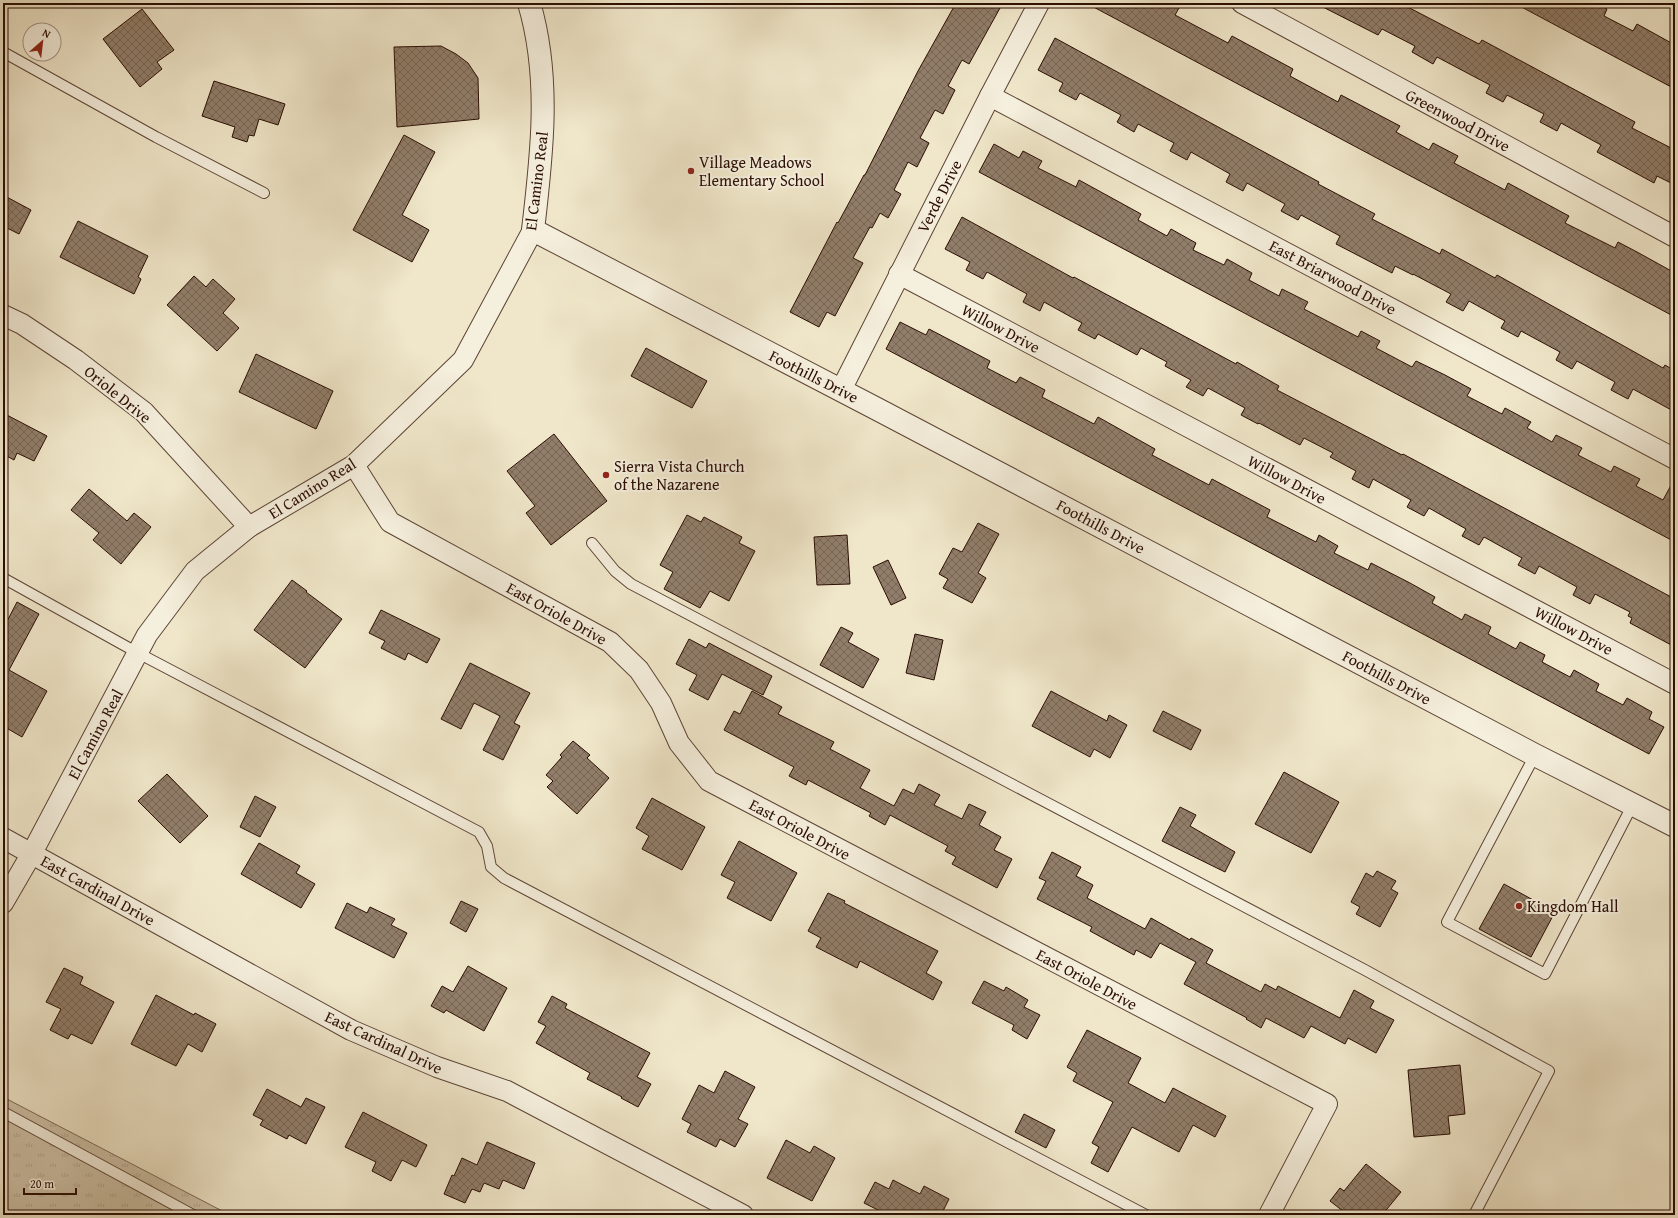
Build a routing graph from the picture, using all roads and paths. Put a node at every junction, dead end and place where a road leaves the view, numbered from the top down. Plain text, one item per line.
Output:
1 (529, 3) edge
2 (1039, 3) edge
3 (1242, 3) edge
4 (3, 52) edge
5 (990, 96) junction
6 (264, 193) dead end
7 (533, 230) junction
8 (1675, 236) edge
9 (900, 274) junction
10 (3, 315) edge
11 (841, 390) junction
12 (1675, 459) edge
13 (354, 465) junction
14 (249, 527) junction
15 (592, 543) dead end
16 (3, 578) edge
17 (138, 653) junction
18 (1675, 684) edge
19 (1535, 755) junction
20 (1633, 804) junction
21 (1673, 820) edge
22 (3, 838) edge
23 (32, 853) junction
24 (3, 903) edge
25 (3, 1112) edge
26 (193, 1215) edge
27 (743, 1215) edge
28 (1146, 1215) edge
29 (1269, 1215) edge
30 (1474, 1215) edge

1 - 7 street, El Camino Real
2 - 5 street, Verde Drive
3 - 8 street, Greenwood Drive
4 - 6 lane
5 - 9 street, Verde Drive
5 - 12 street, East Briarwood Drive
7 - 11 street, Foothills Drive
7 - 13 street, El Camino Real
9 - 11 street, Verde Drive
9 - 18 street, Willow Drive
10 - 14 street, Oriole Drive
11 - 19 street, Foothills Drive
13 - 14 street, El Camino Real
13 - 29 street, East Oriole Drive
14 - 17 street, El Camino Real
15 - 30 lane
16 - 17 lane
17 - 23 street, El Camino Real
17 - 28 lane
19 - 20 street, Foothills Drive
19 - 20 lane
20 - 21 street, Foothills Drive
22 - 23 street, East Cardinal Drive
23 - 24 street, El Camino Real
23 - 27 street, East Cardinal Drive
25 - 26 lane

